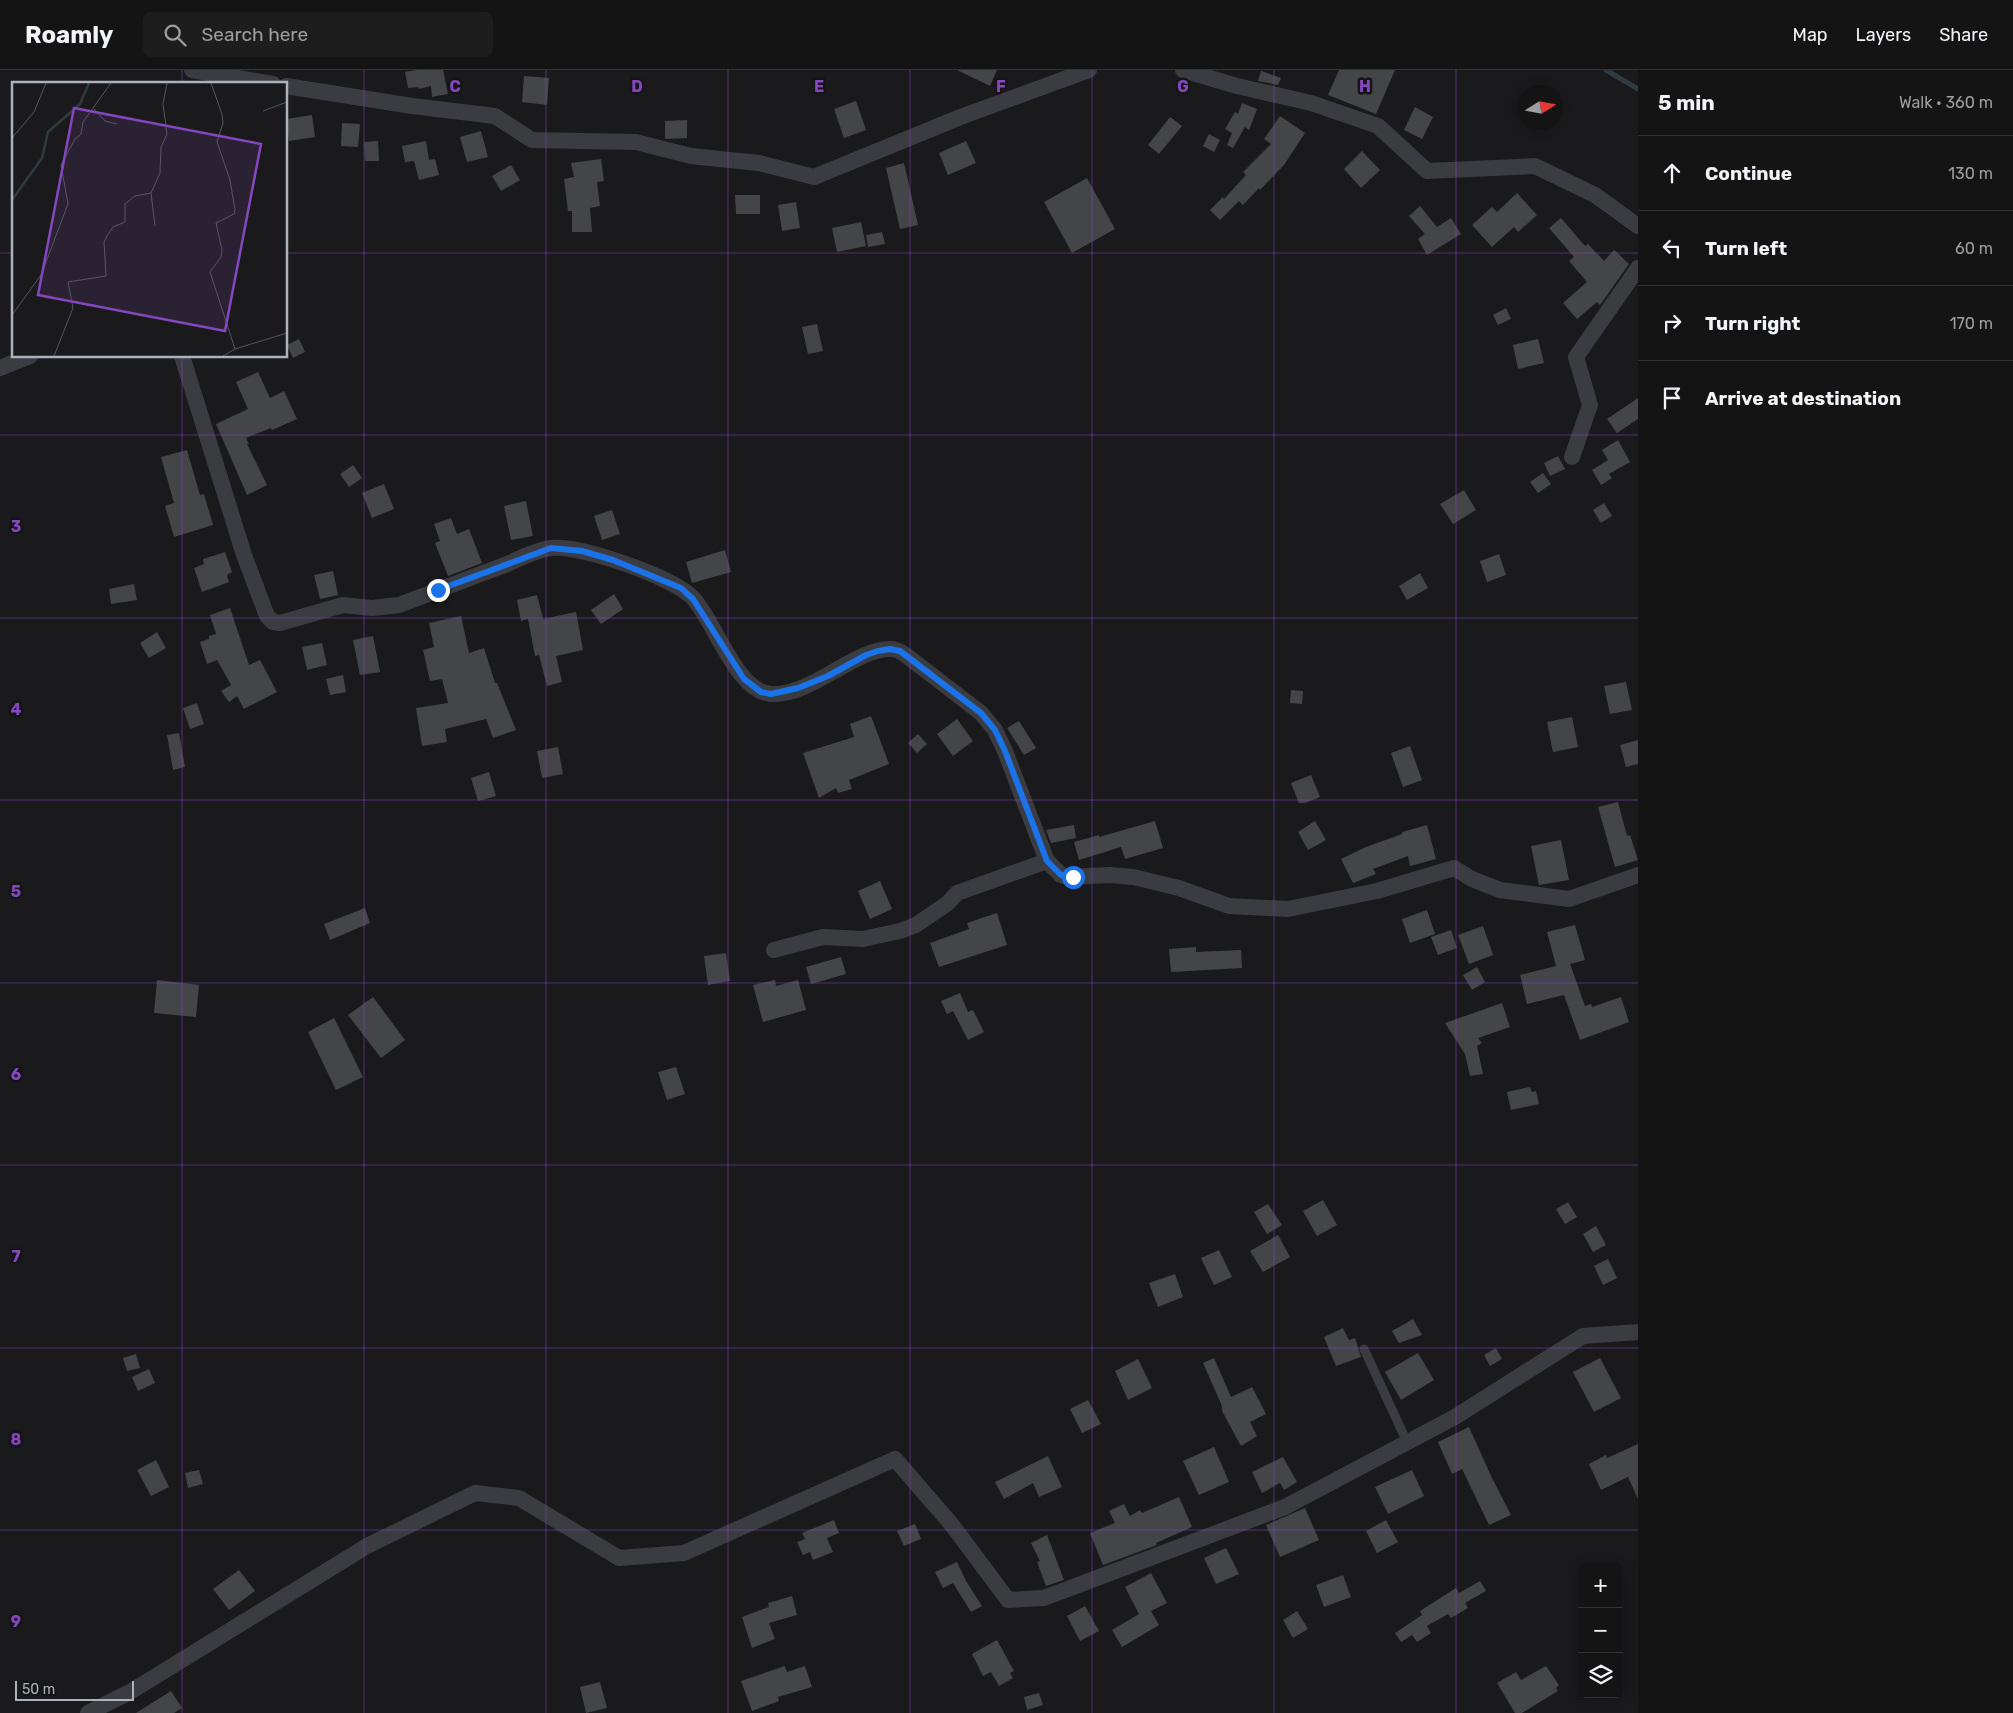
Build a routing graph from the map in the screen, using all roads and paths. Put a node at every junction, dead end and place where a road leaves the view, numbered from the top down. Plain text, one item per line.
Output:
1 (192, 70) edge
2 (1089, 70) edge
3 (1182, 70) edge
4 (261, 82) edge
5 (288, 86) edge
6 (1638, 226) edge
7 (1638, 268) edge
8 (25, 358) edge
9 (183, 358) edge
10 (0, 368) edge
11 (1572, 456) dead end
12 (1047, 861) junction
13 (1638, 875) edge
14 (774, 950) dead end
15 (1638, 1332) edge
16 (1364, 1349) dead end
17 (1407, 1442) junction
18 (88, 1713) edge

1 - 4 street
2 - 5 street
3 - 6 street
7 - 11 street
8 - 10 street
9 - 12 street
12 - 13 street
12 - 14 street
15 - 17 street
16 - 17 lane
17 - 18 street

